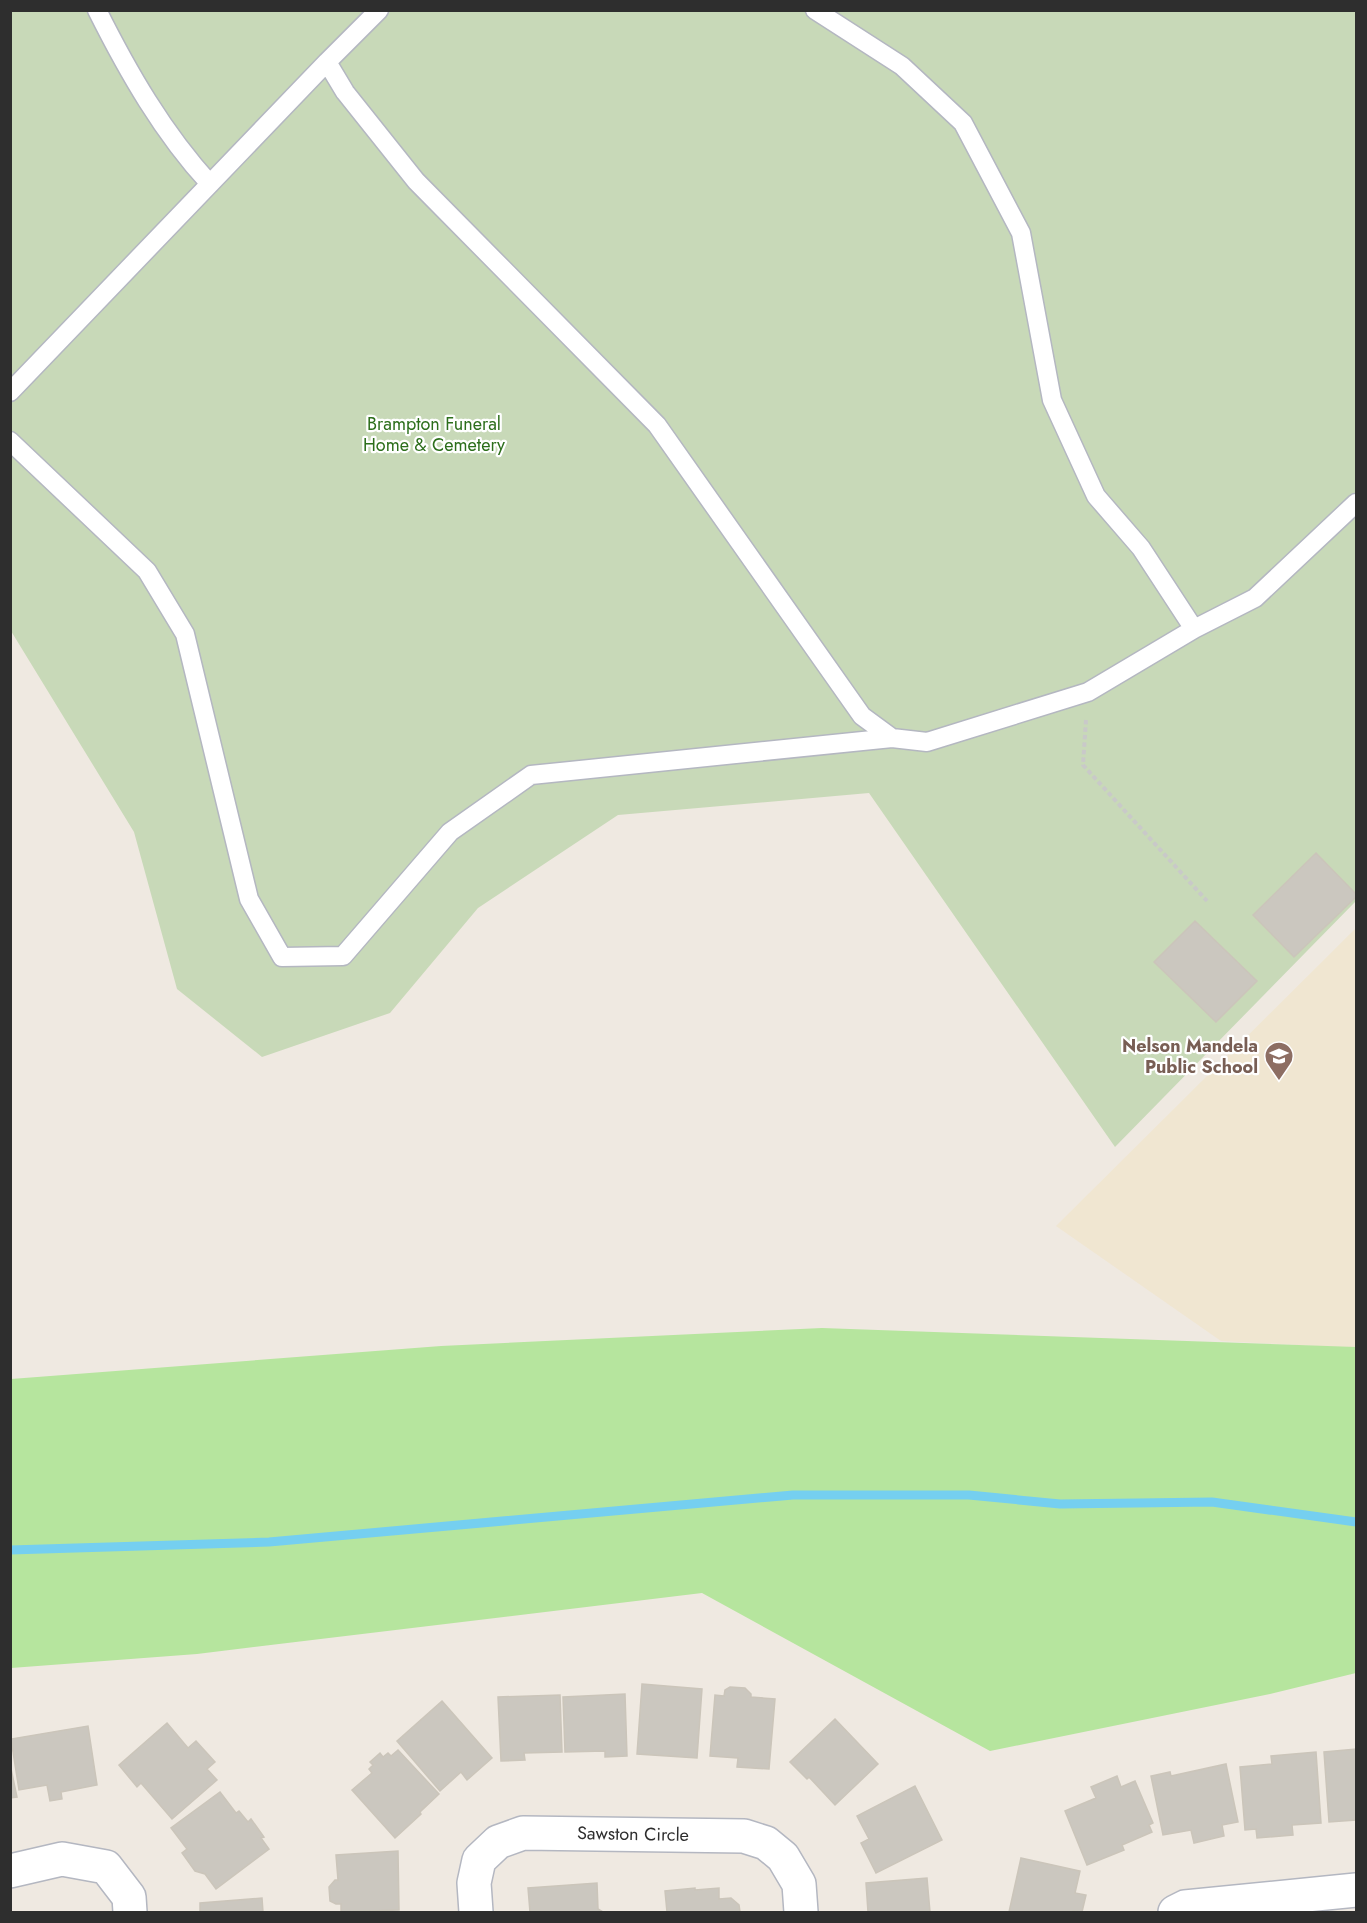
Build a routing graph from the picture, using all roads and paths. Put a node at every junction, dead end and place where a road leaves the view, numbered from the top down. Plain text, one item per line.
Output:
1 (97, 10) edge
2 (379, 10) edge
3 (815, 10) edge
4 (327, 62) junction
5 (210, 184) junction
6 (10, 392) edge
7 (10, 441) edge
8 (1356, 503) edge
9 (1194, 629) junction
10 (1088, 692) junction
11 (892, 738) junction
12 (1207, 901) dead end
13 (10, 1871) edge
14 (1356, 1890) edge
15 (130, 1912) edge
16 (476, 1912) edge
17 (801, 1912) edge
18 (1175, 1912) edge

1 - 5 lane
2 - 4 lane
3 - 9 lane
4 - 5 lane
4 - 11 lane
5 - 6 lane
7 - 11 lane
8 - 9 lane
9 - 10 lane
10 - 11 lane
10 - 12 path
13 - 15 street
14 - 18 street
16 - 17 street, Sawston Circle

